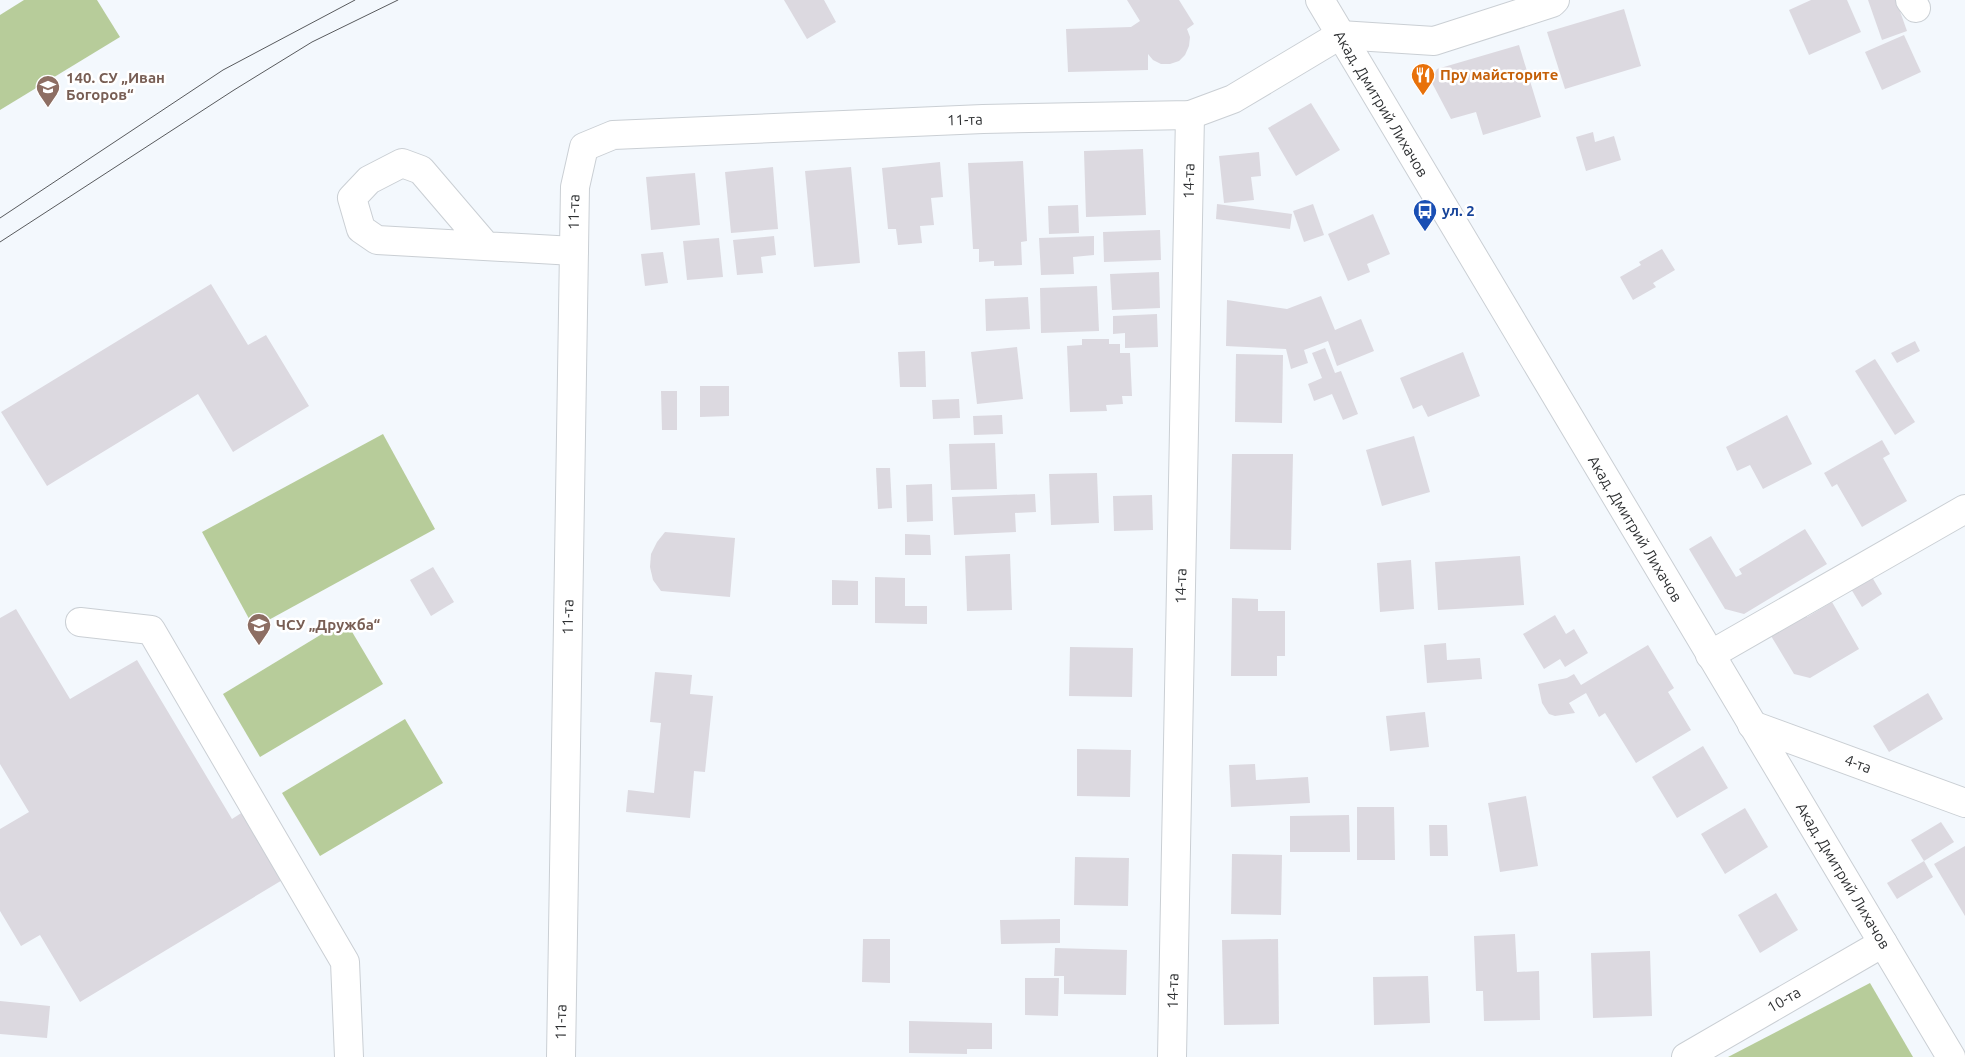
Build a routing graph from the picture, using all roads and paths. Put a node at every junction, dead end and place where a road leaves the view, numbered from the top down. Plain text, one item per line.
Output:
1 (1320, 0) edge
2 (1555, 0) edge
3 (1340, 35) junction
4 (1190, 115) junction
5 (486, 246) dead end
6 (574, 250) junction
7 (1965, 509) edge
8 (80, 622) dead end
9 (1710, 655) junction
10 (1752, 725) junction
11 (1965, 803) edge
12 (1883, 944) junction
13 (349, 1057) edge
14 (561, 1057) edge
15 (1172, 1057) edge
16 (1686, 1057) edge
17 (1951, 1057) edge

1 - 3 street, Акад. Дмитрий Лихачов
2 - 3 street
3 - 4 street, 11-та
3 - 9 street, Акад. Дмитрий Лихачов
4 - 6 street, 11-та
4 - 15 street, 14-та
5 - 6 street
6 - 14 street, 11-та
7 - 9 street
8 - 13 street
9 - 10 street, Акад. Дмитрий Лихачов
10 - 11 street, 4-та
10 - 12 street, Акад. Дмитрий Лихачов
12 - 16 street, 10-та
12 - 17 street, Акад. Дмитрий Лихачов

